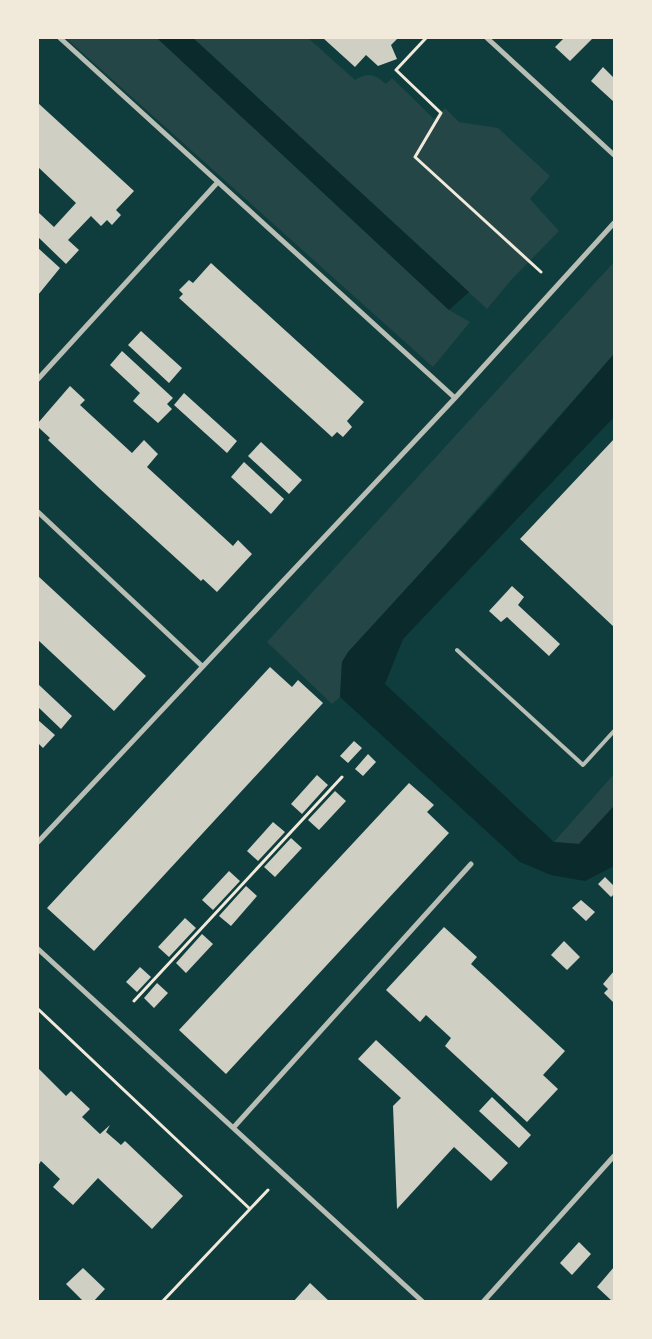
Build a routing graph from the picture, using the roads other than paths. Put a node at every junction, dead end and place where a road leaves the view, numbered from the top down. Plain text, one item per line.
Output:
1 (60, 38) edge
2 (487, 38) edge
3 (614, 155) edge
4 (217, 183) junction
5 (614, 223) edge
6 (38, 379) edge
7 (454, 398) junction
8 (38, 512) edge
9 (457, 650) dead end
10 (202, 666) junction
11 (614, 731) edge
12 (38, 842) edge
13 (471, 864) dead end
14 (38, 949) edge
15 (234, 1127) junction
16 (614, 1156) edge
17 (423, 1302) edge
18 (483, 1302) edge

1 - 4 street
2 - 3 street
4 - 6 street
4 - 7 street
5 - 7 street
7 - 10 street
8 - 10 street
9 - 11 lane
10 - 12 street
13 - 15 street
14 - 15 street
15 - 17 street
16 - 18 street

